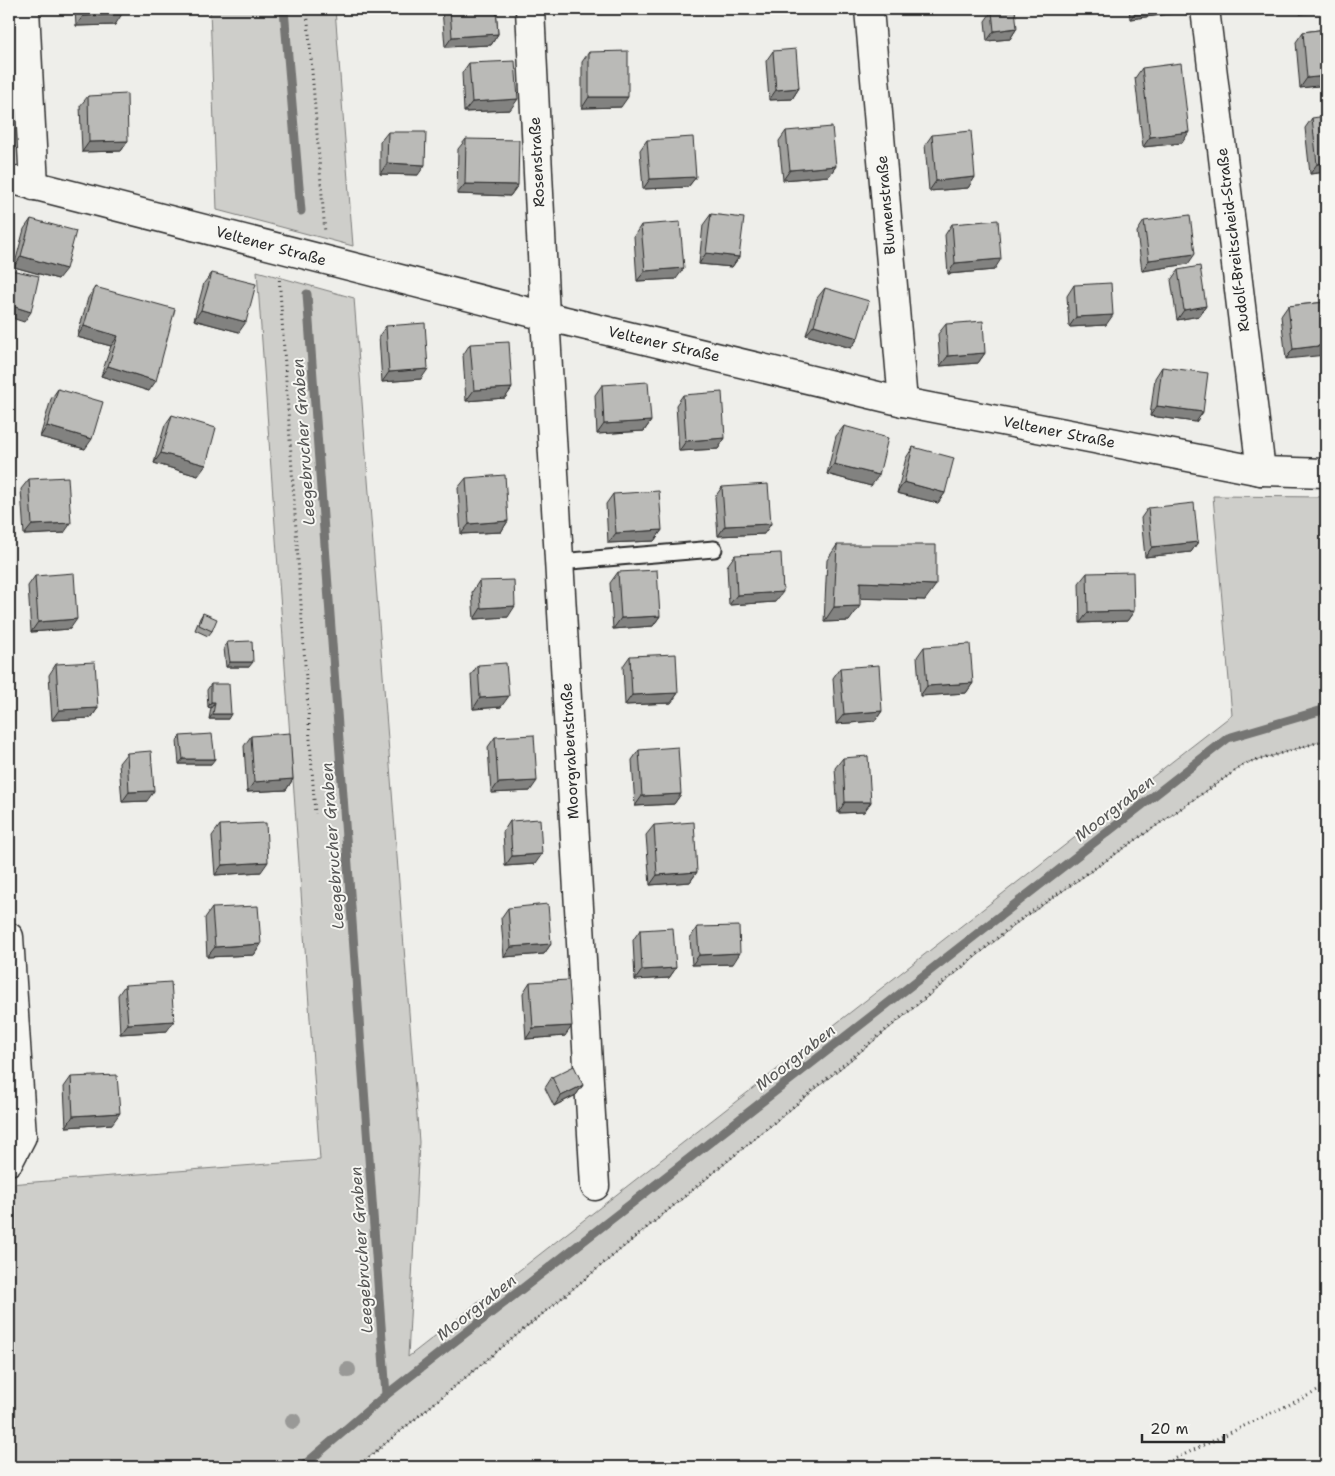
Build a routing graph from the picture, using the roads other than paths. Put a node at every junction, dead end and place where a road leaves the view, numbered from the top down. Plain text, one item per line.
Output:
1 (25, 9) edge
2 (530, 9) edge
3 (869, 9) edge
4 (1205, 9) edge
5 (22, 182) edge
6 (545, 316) junction
7 (903, 402) junction
8 (1261, 471) junction
9 (1326, 473) edge
10 (714, 549) dead end
11 (559, 562) junction
12 (9, 937) edge
13 (9, 1161) edge
14 (595, 1186) dead end

1 - 5 street
2 - 6 street, Rosenstraße
3 - 7 street, Blumenstraße
4 - 8 street, Rudolf-Breitscheid-Straße
5 - 6 street, Veltener Straße
6 - 7 street, Veltener Straße
6 - 11 street, Moorgrabenstraße
7 - 8 street, Veltener Straße
8 - 9 street, Veltener Straße
10 - 11 lane
11 - 14 street, Moorgrabenstraße
12 - 13 street

